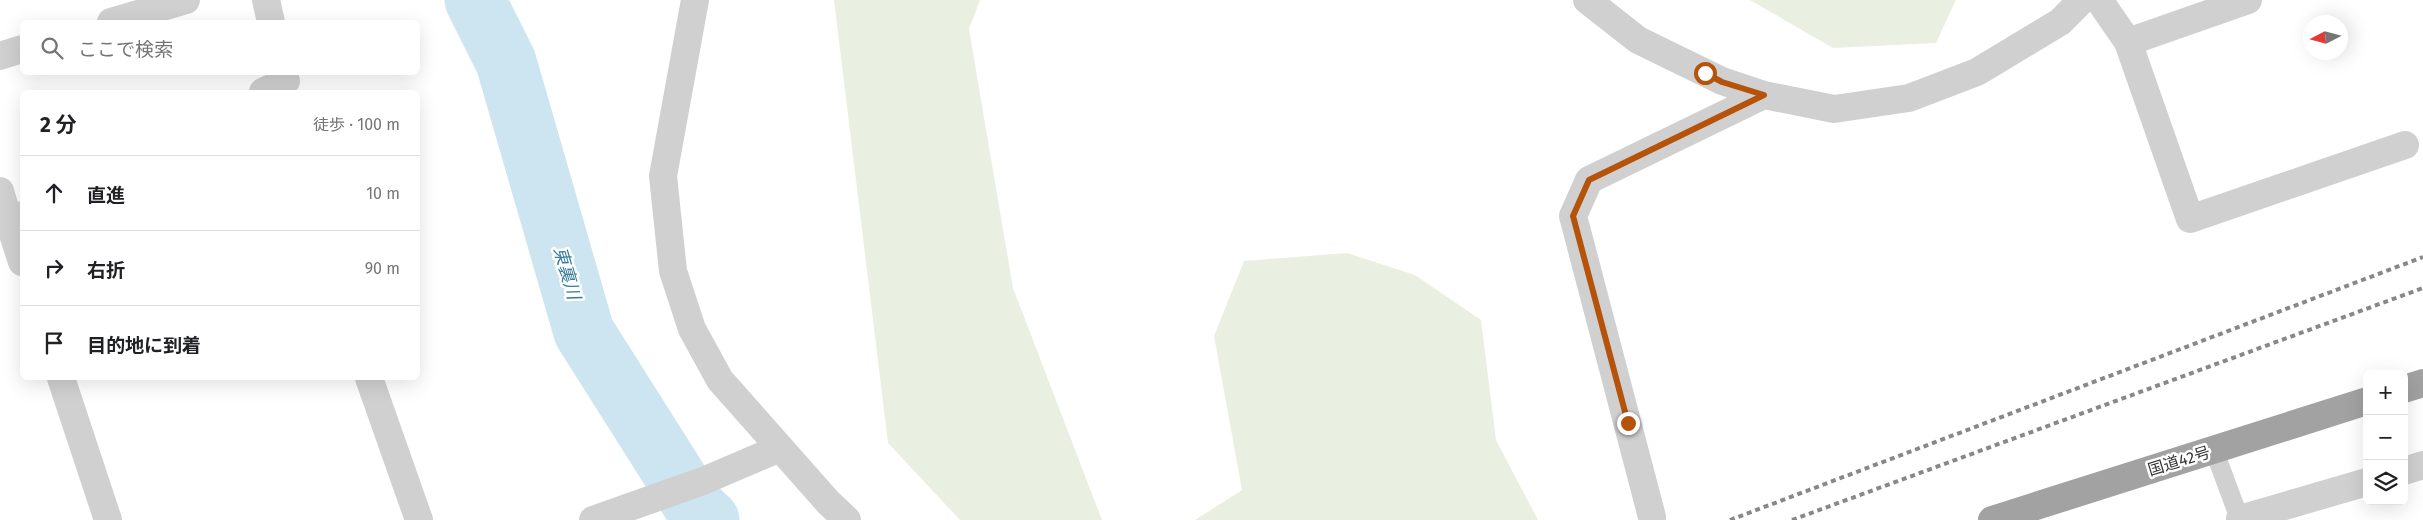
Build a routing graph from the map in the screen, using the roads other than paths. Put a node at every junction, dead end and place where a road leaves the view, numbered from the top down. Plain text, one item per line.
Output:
1 (186, 0) edge
2 (266, 0) edge
3 (695, 0) edge
4 (1587, 0) edge
5 (2082, 0) edge
6 (2099, 0) edge
7 (2248, 0) edge
8 (118, 20) edge
9 (271, 20) edge
10 (2128, 42) junction
11 (20, 50) edge
12 (0, 56) edge
13 (1764, 95) junction
14 (2405, 145) dead end
15 (0, 192) edge
16 (16, 219) edge
17 (20, 248) edge
18 (62, 380) edge
19 (370, 380) edge
20 (2423, 383) edge
21 (2408, 388) edge
22 (2363, 402) edge
23 (780, 448) junction
24 (2214, 450) junction
25 (2423, 465) edge
26 (2408, 470) edge
27 (2363, 483) edge
28 (1652, 517) dead end
29 (108, 520) edge
30 (419, 520) edge
31 (594, 520) edge
32 (847, 520) edge
33 (1992, 520) edge
34 (2240, 520) edge

1 - 8 street
2 - 9 street
3 - 23 street
4 - 13 street
5 - 13 street
6 - 10 street
7 - 10 street
10 - 14 street
11 - 12 street
13 - 28 street
15 - 16 street
16 - 17 street
18 - 29 street
19 - 30 street
20 - 21 highway
22 - 24 highway, 国道42号
23 - 31 street
23 - 32 street
24 - 33 highway, 国道42号
24 - 34 lane
25 - 26 street
27 - 34 street

